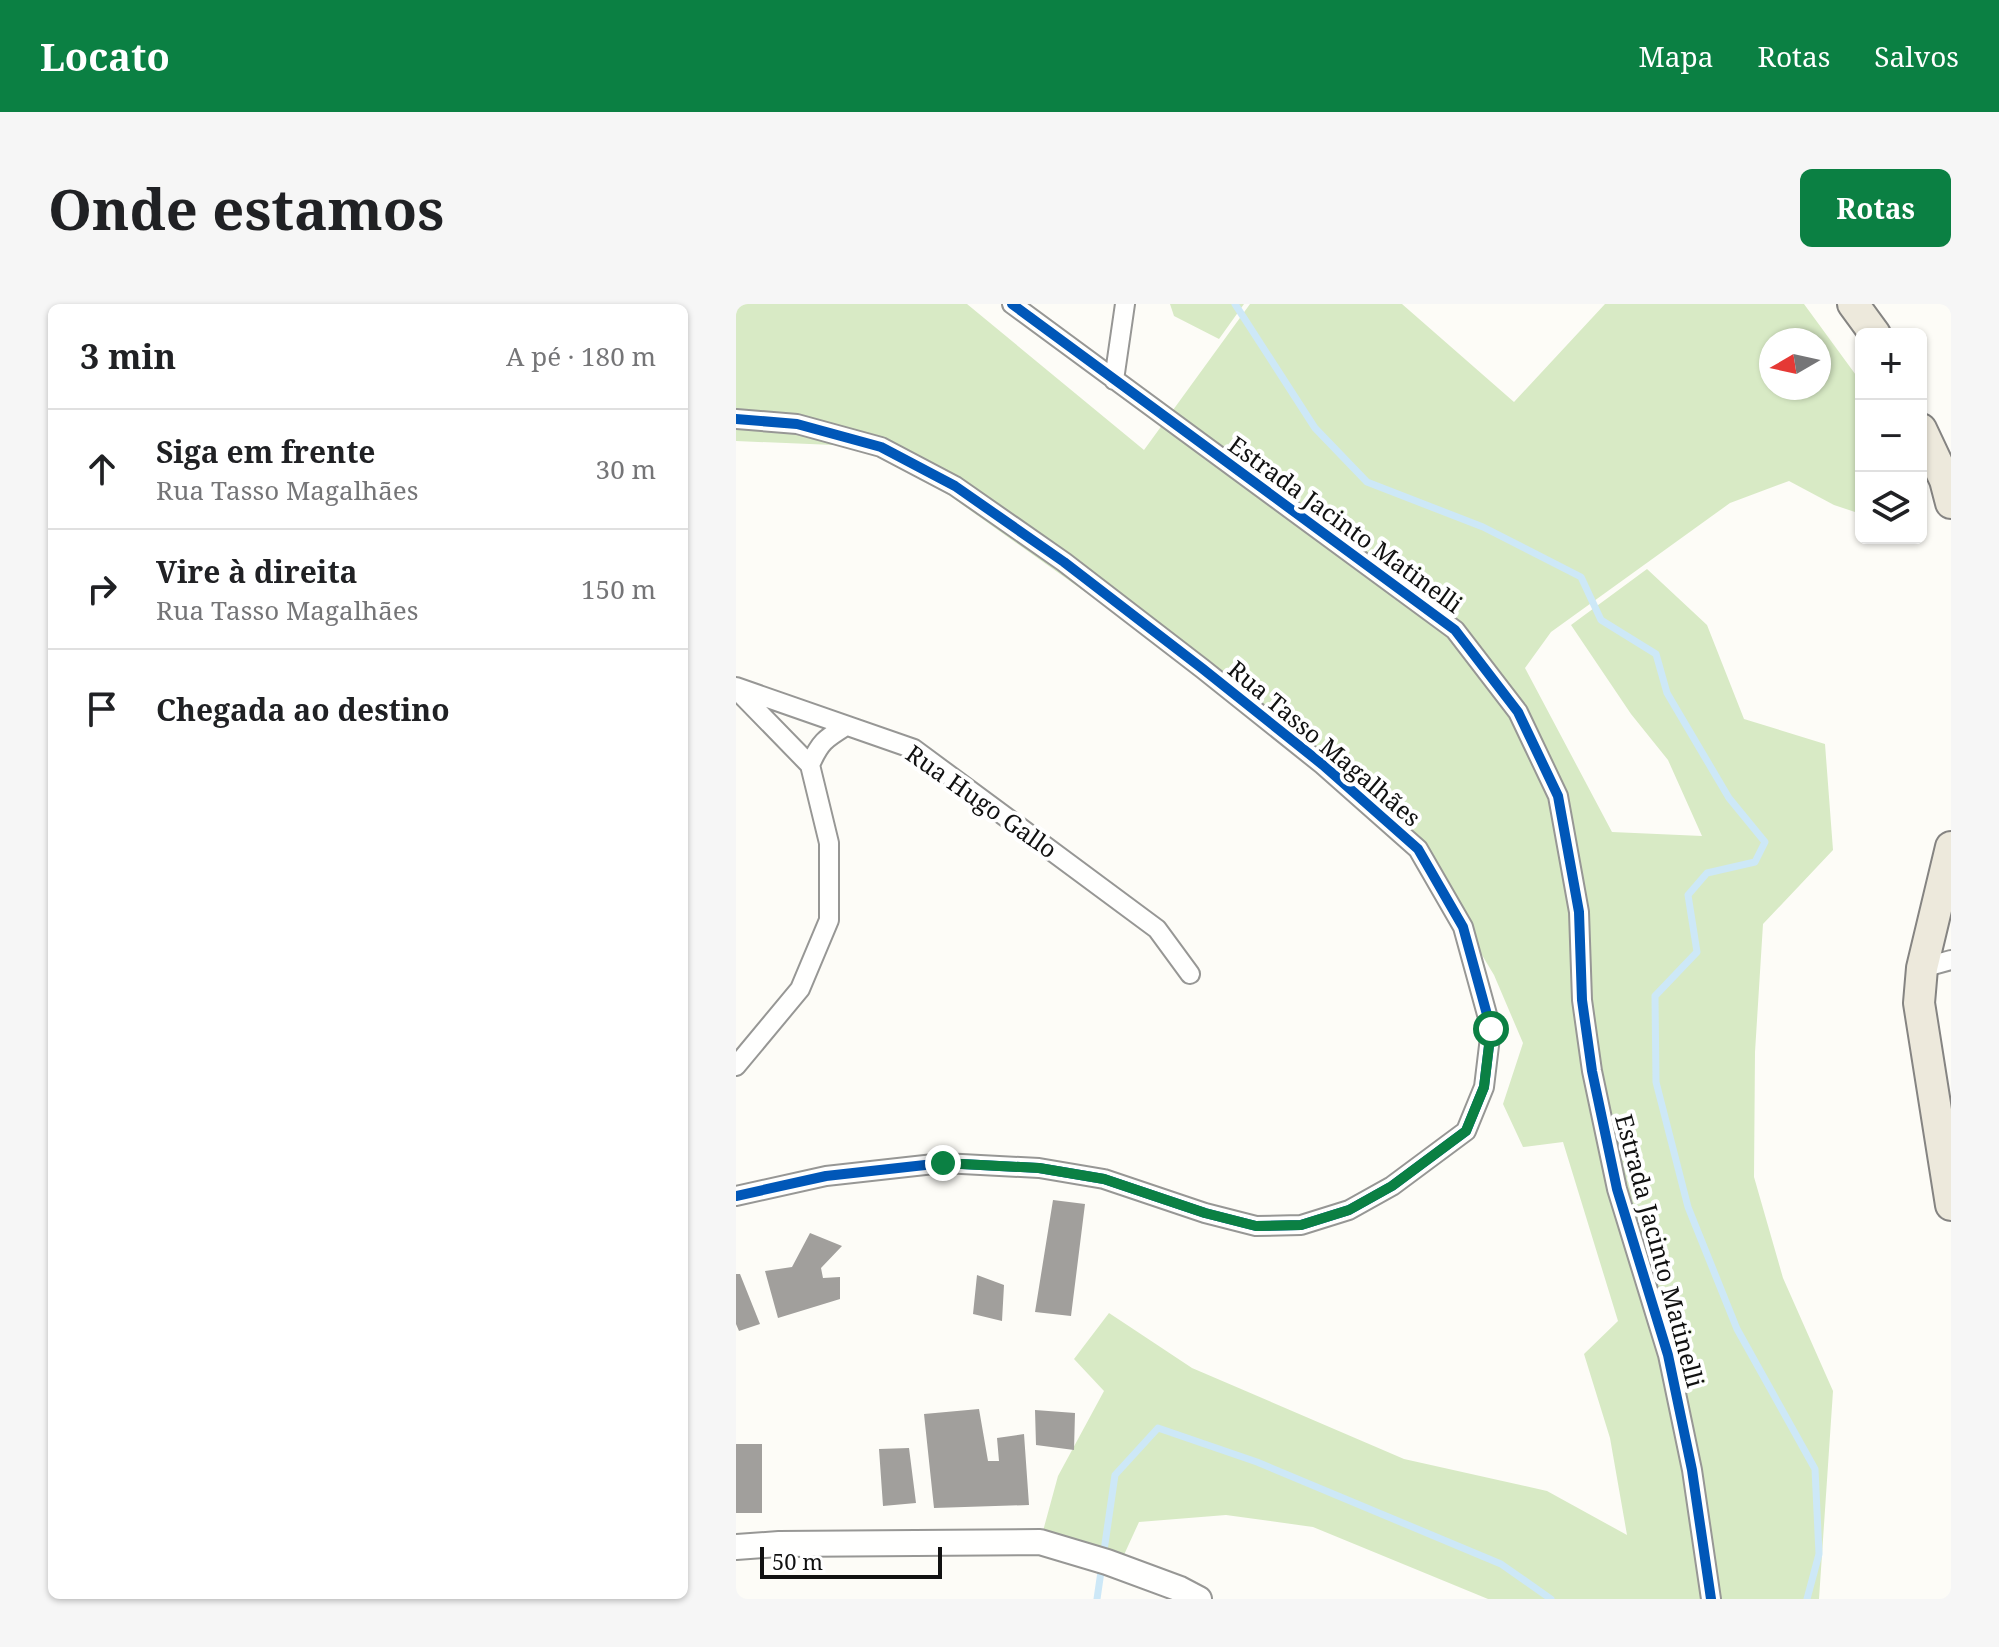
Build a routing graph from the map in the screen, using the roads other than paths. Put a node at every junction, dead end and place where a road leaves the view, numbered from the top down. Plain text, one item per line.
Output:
1 (1012, 304) edge
2 (1125, 304) edge
3 (1853, 304) edge
4 (1871, 328) edge
5 (1114, 380) junction
6 (736, 419) edge
7 (1927, 442) edge
8 (1951, 503) edge
9 (736, 688) edge
10 (846, 726) junction
11 (810, 765) junction
12 (1951, 847) edge
13 (1937, 964) edge
14 (1190, 974) dead end
15 (736, 1066) edge
16 (736, 1196) edge
17 (1951, 1205) edge
18 (736, 1547) edge
19 (1189, 1594) edge
20 (1711, 1599) edge

1 - 5 street, Estrada Jacinto Matinelli
2 - 5 street
3 - 4 main road
5 - 20 street, Estrada Jacinto Matinelli
6 - 16 street, Rua Tasso Magalhães
7 - 8 main road
9 - 10 street, Rua Hugo Gallo
9 - 11 street
10 - 11 street
10 - 14 street, Rua Hugo Gallo
11 - 15 street
12 - 13 main road
13 - 17 main road
18 - 19 street

